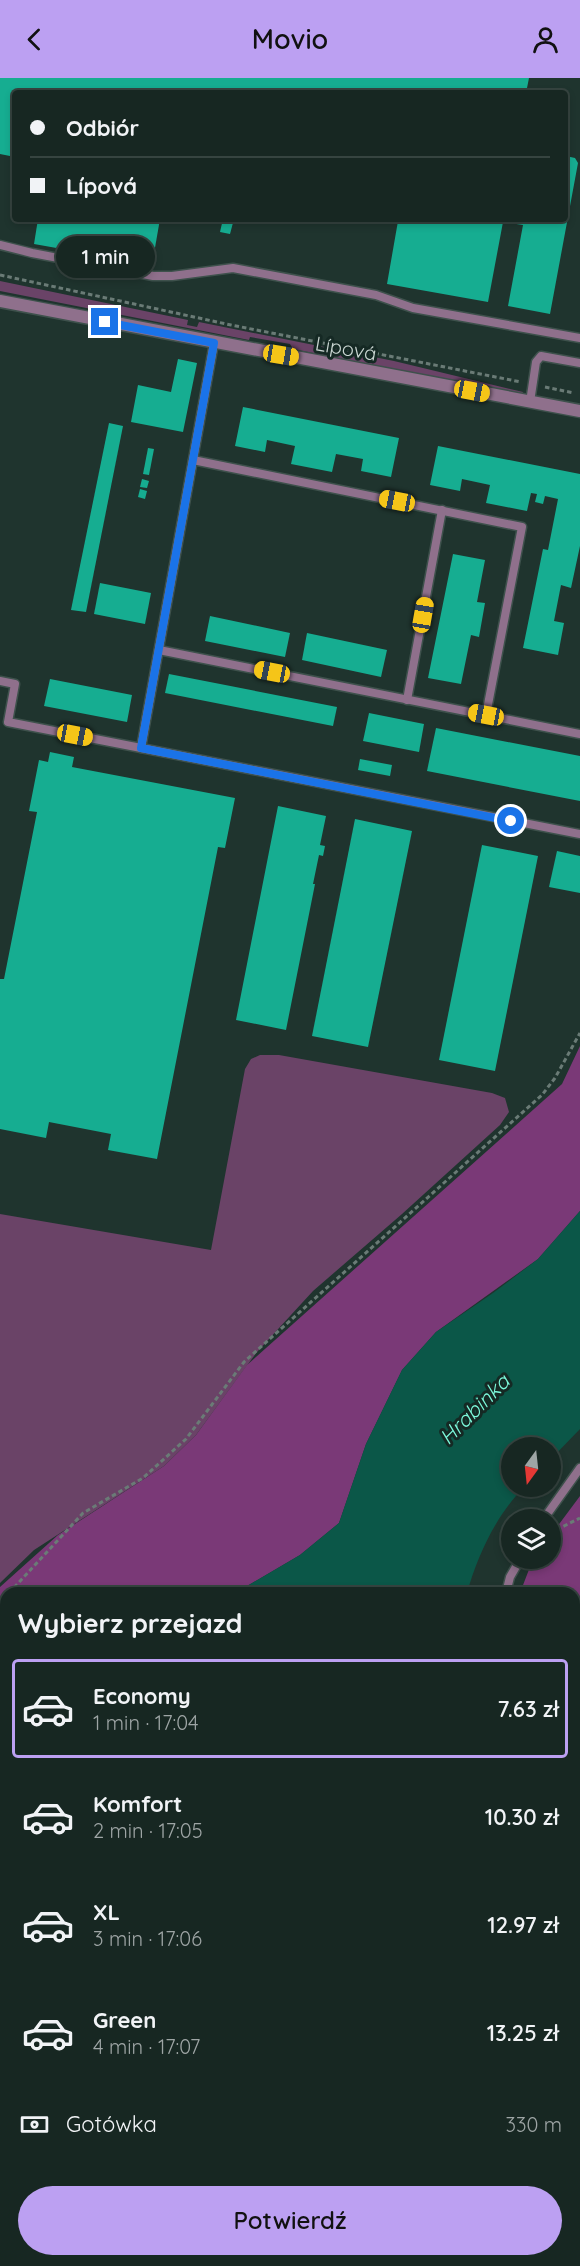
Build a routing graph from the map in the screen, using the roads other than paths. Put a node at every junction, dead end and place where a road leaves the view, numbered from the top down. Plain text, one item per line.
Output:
1 (0, 245) edge
2 (0, 301) edge
3 (580, 338) edge
4 (214, 343) junction
5 (580, 363) edge
6 (530, 402) junction
7 (580, 411) edge
8 (193, 460) junction
9 (442, 510) junction
10 (159, 650) junction
11 (0, 681) edge
12 (408, 700) junction
13 (486, 715) junction
14 (580, 734) edge
15 (141, 748) junction
16 (580, 834) edge
17 (580, 1468) edge
18 (551, 1509) edge
19 (515, 1569) edge
20 (508, 1587) edge

1 - 3 lane
2 - 4 street, Lípová
4 - 6 street, Lípová
4 - 8 lane
5 - 6 lane
6 - 7 street, Lípová
8 - 9 lane
8 - 10 lane
9 - 12 lane
9 - 13 lane
10 - 12 lane
10 - 15 lane
11 - 15 lane
12 - 13 lane
13 - 14 lane
15 - 16 lane
17 - 18 lane
19 - 20 lane

